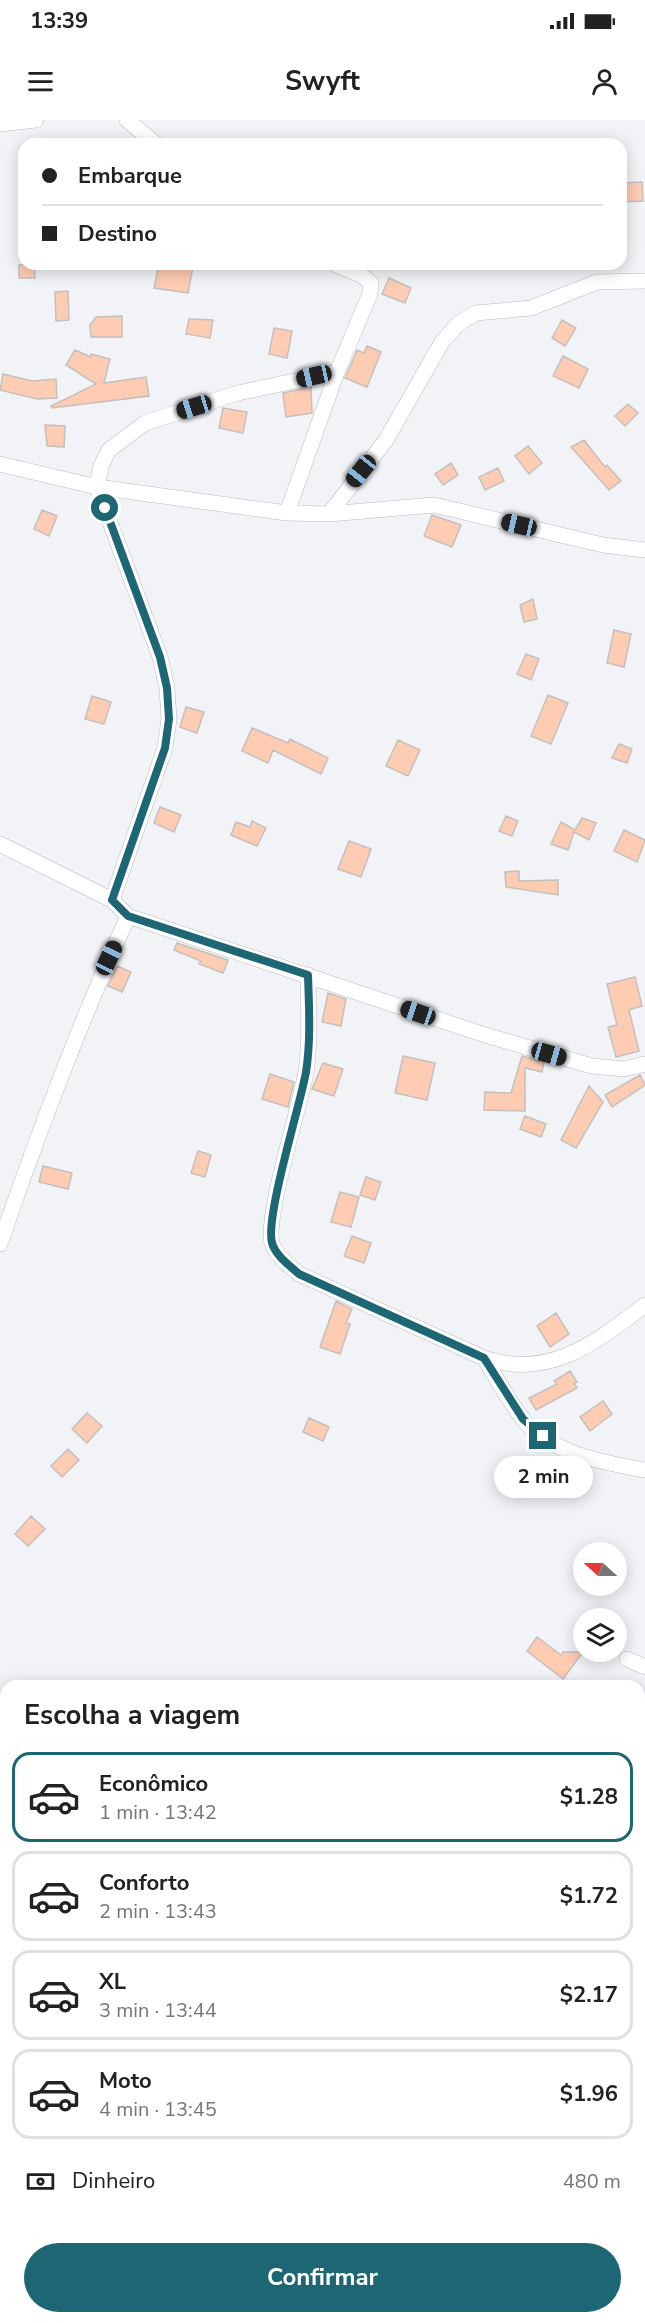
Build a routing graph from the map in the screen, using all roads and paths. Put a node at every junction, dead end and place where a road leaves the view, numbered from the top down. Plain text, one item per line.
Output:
1 (36, 120) edge
2 (127, 120) edge
3 (0, 124) edge
4 (149, 138) edge
5 (349, 270) edge
6 (645, 280) edge
7 (337, 372) junction
8 (0, 464) edge
9 (98, 487) junction
10 (287, 513) junction
11 (329, 514) junction
12 (645, 550) edge
13 (0, 844) edge
14 (112, 900) junction
15 (128, 916) junction
16 (308, 975) junction
17 (645, 1064) edge
18 (0, 1244) edge
19 (645, 1305) edge
20 (484, 1358) junction
21 (645, 1470) edge
22 (627, 1659) dead end
23 (645, 1667) edge

1 - 3 street
2 - 4 street
5 - 7 street
6 - 11 street
7 - 9 street
7 - 10 street
8 - 9 street
9 - 10 street
9 - 14 street
10 - 11 street
11 - 12 street
13 - 14 street
14 - 15 street
15 - 16 street
15 - 18 street
16 - 17 street
16 - 20 street
19 - 20 street
20 - 21 street
22 - 23 street

